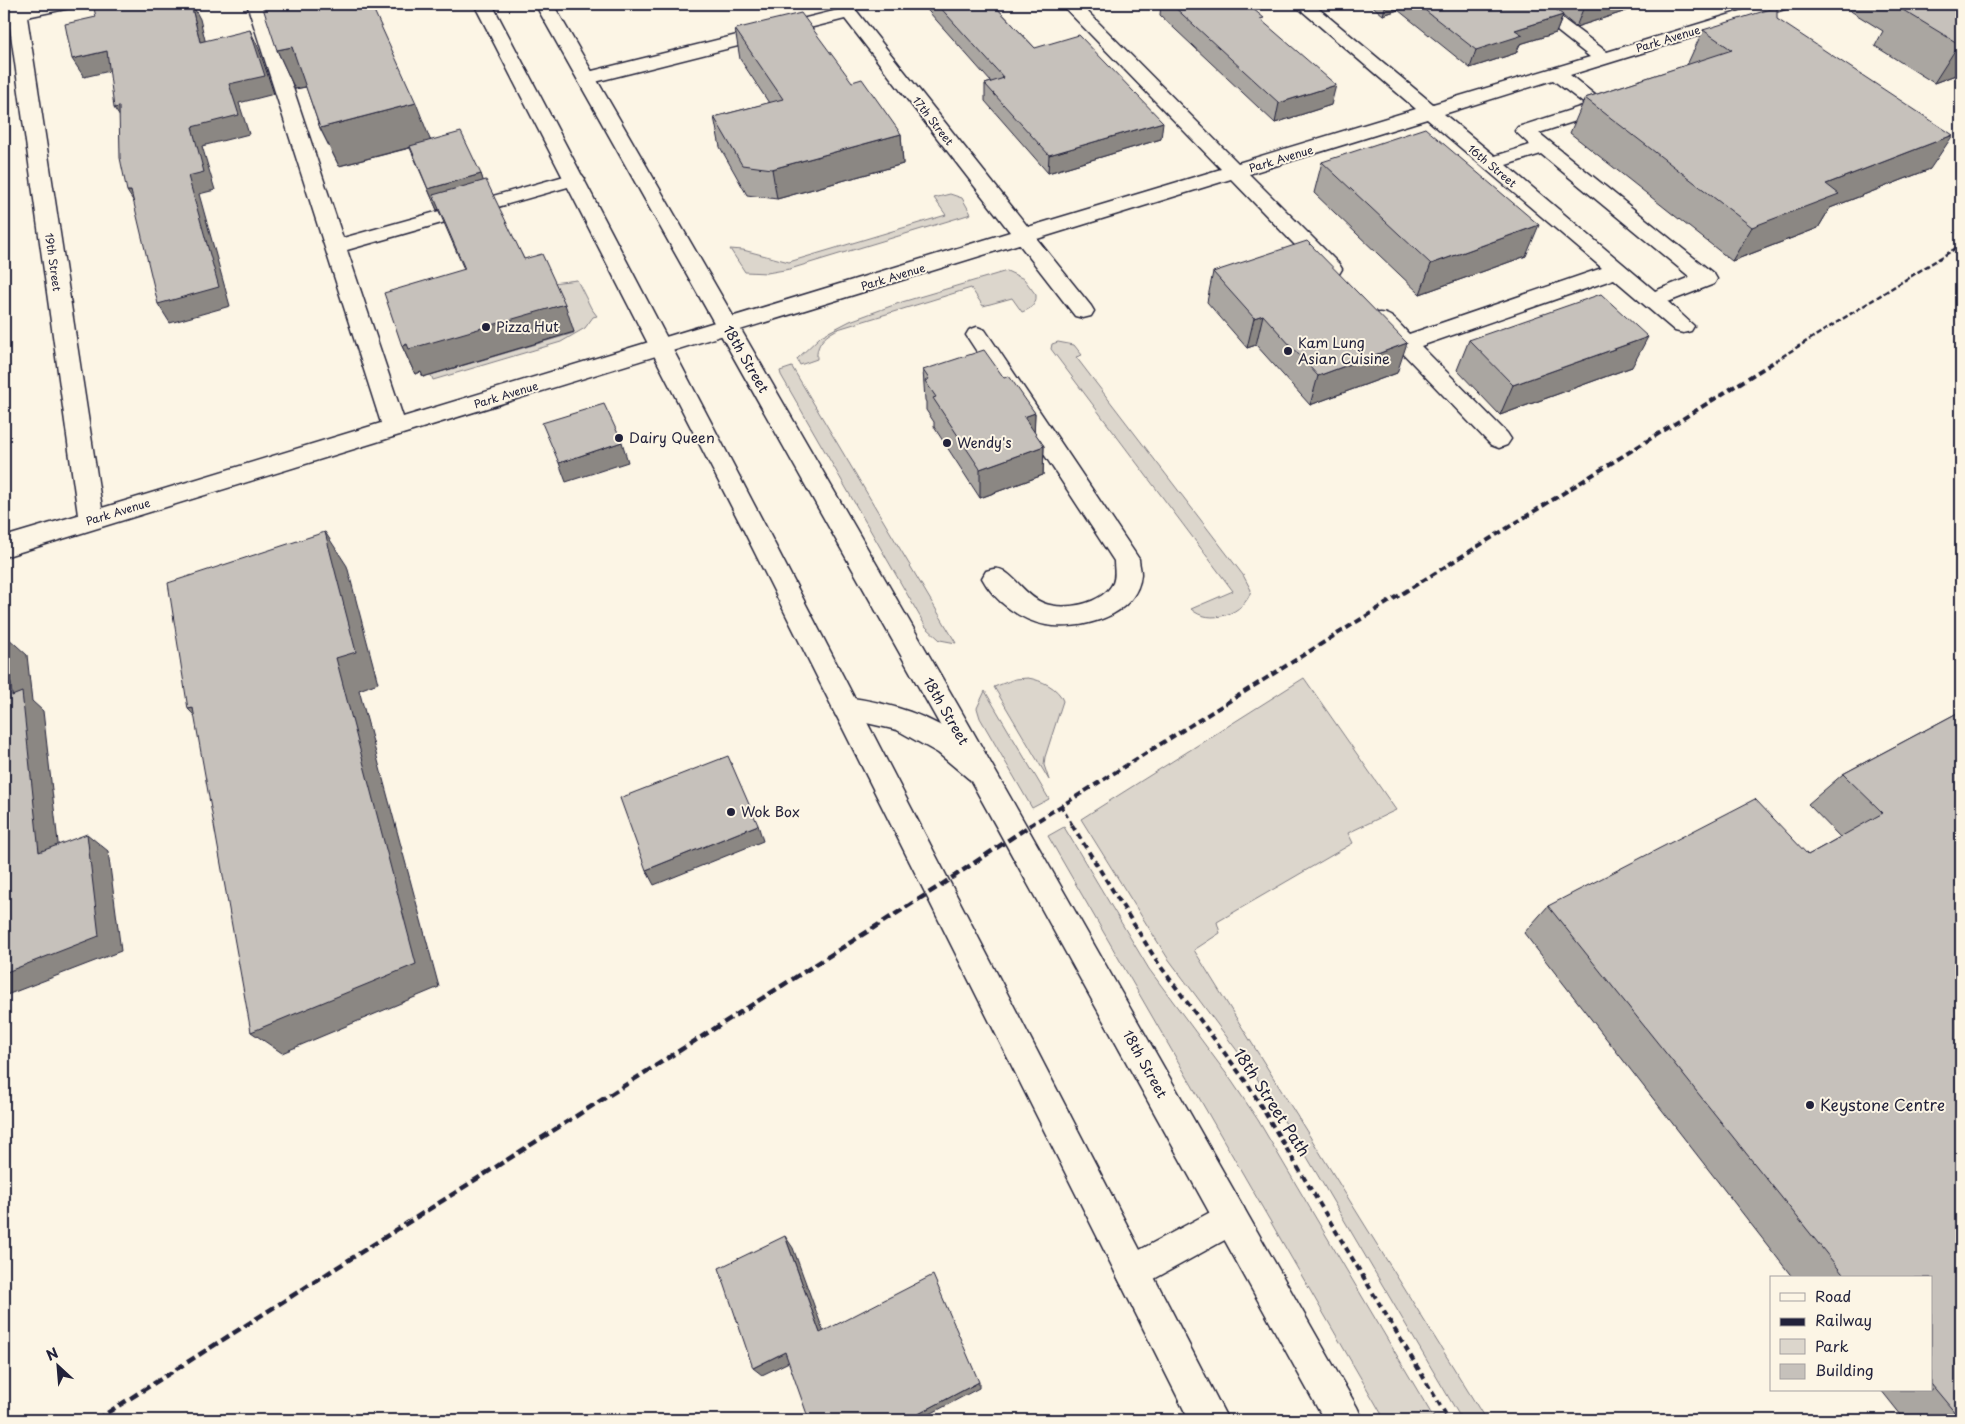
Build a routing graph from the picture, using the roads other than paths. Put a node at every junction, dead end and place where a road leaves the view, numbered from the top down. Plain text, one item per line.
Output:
1 (64, 4) edge
2 (256, 4) edge
3 (483, 4) edge
4 (544, 4) edge
5 (1070, 4) edge
6 (1303, 4) edge
7 (1532, 4) edge
8 (1776, 4) edge
9 (846, 8) edge
10 (13, 11) edge
11 (1606, 59) junction
12 (1557, 74) junction
13 (587, 78) junction
14 (1429, 113) junction
15 (1544, 147) junction
16 (1490, 164) junction
17 (1235, 172) junction
18 (575, 179) junction
19 (1024, 237) junction
20 (335, 247) junction
21 (1616, 271) junction
22 (1344, 282) edge
23 (1651, 300) junction
24 (1364, 303) edge
25 (1083, 311) dead end
26 (1683, 326) dead end
27 (728, 327) junction
28 (977, 335) dead end
29 (1405, 344) junction
30 (662, 347) junction
31 (395, 429) junction
32 (1499, 439) dead end
33 (91, 520) junction
34 (4, 547) edge
35 (994, 578) dead end
36 (846, 708) junction
37 (982, 773) junction
38 (1231, 1218) junction
39 (1133, 1272) junction
40 (1208, 1420) edge
41 (1344, 1420) edge

1 - 10 street
2 - 20 street
3 - 18 street
4 - 13 street, 18th Street
5 - 17 street
6 - 14 street, 16th Street
7 - 11 street
8 - 11 street, Park Avenue
9 - 13 street
9 - 19 street, 17th Street
10 - 33 street, 19th Street
11 - 12 street, Park Avenue
12 - 14 street, Park Avenue
12 - 15 street
13 - 27 street, 18th Street
14 - 16 street, 16th Street
14 - 17 street, Park Avenue
15 - 16 street
15 - 23 street
16 - 21 street, 16th Street
17 - 19 street, Park Avenue
17 - 22 street
18 - 20 street
18 - 30 street
19 - 25 street, 17th Street
19 - 27 street, Park Avenue
20 - 31 street
21 - 23 street, 16th Street
21 - 29 street
23 - 26 street, 16th Street
24 - 29 street
27 - 30 street, Park Avenue
27 - 37 street, 18th Street
28 - 35 street
29 - 32 street
30 - 31 street, Park Avenue
30 - 36 street
31 - 33 street, Park Avenue
33 - 34 street, Park Avenue
36 - 37 street
36 - 39 street
37 - 38 street, 18th Street
38 - 39 street
38 - 41 street, 18th Street
39 - 40 street

